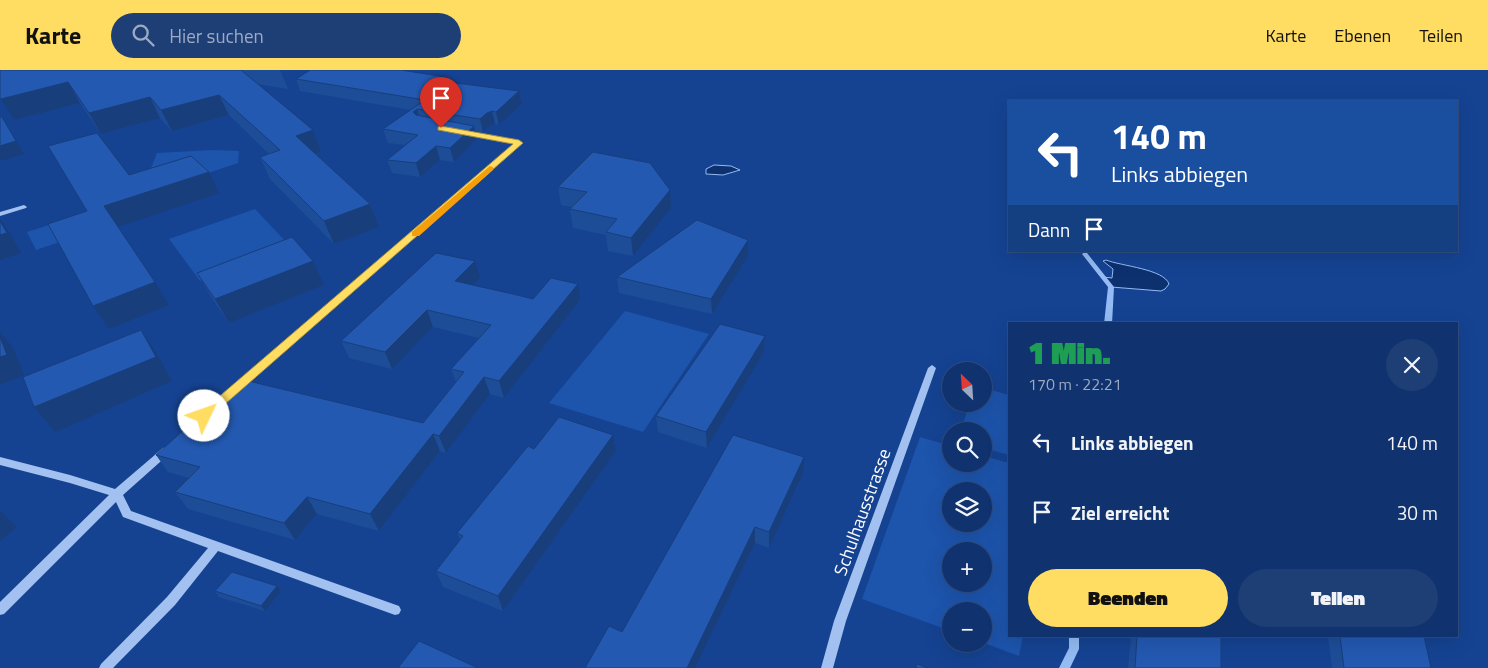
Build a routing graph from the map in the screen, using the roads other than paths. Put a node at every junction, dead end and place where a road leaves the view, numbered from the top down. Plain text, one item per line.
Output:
1 (461, 132) edge
2 (24, 207) dead end
3 (0, 214) edge
4 (932, 368) dead end
5 (233, 390) edge
6 (175, 442) edge
7 (0, 462) edge
8 (117, 494) junction
9 (216, 546) junction
10 (0, 610) edge
11 (395, 610) dead end
12 (105, 668) edge
13 (827, 668) edge

1 - 5 street
2 - 3 street
4 - 13 street, Schulhausstrasse
6 - 8 street
7 - 8 street
8 - 9 street
8 - 10 street
9 - 11 street
9 - 12 street

